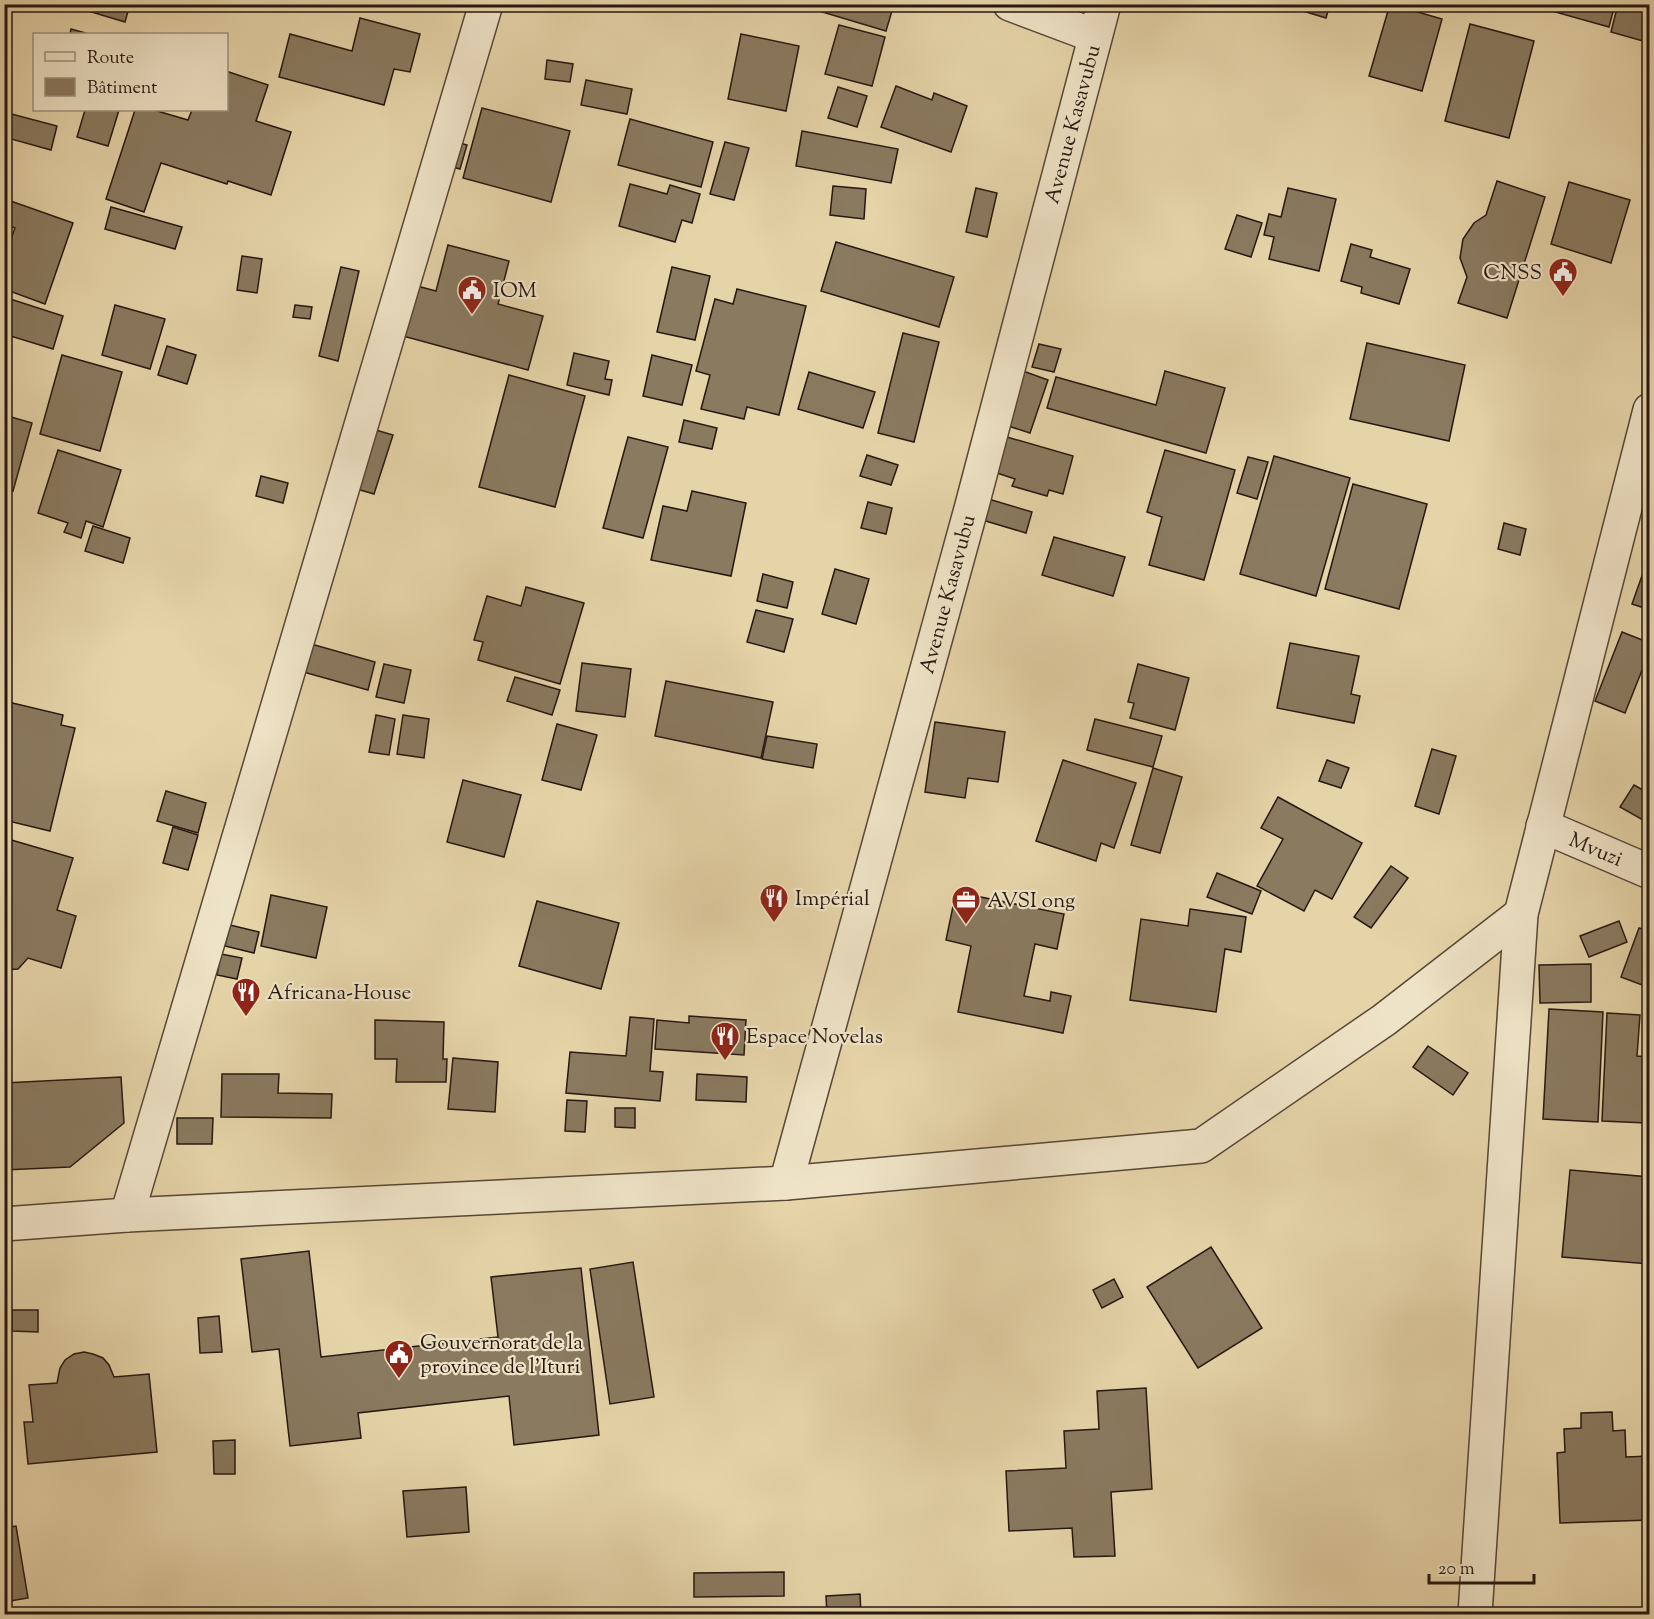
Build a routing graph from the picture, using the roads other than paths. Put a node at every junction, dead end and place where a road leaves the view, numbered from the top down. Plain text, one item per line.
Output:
1 (486, 4) edge
2 (1010, 4) edge
3 (1104, 4) edge
4 (1095, 36) junction
5 (1650, 410) edge
6 (1543, 826) junction
7 (1650, 872) edge
8 (1521, 914) junction
9 (786, 1183) junction
10 (127, 1215) junction
11 (4, 1224) edge
12 (1475, 1614) edge

1 - 10 street
2 - 4 street
3 - 4 street, Avenue Kasavubu
4 - 9 street, Avenue Kasavubu
5 - 6 street
6 - 7 street, Mvuzi
6 - 8 street
8 - 9 street
8 - 12 street
9 - 10 street
10 - 11 street

